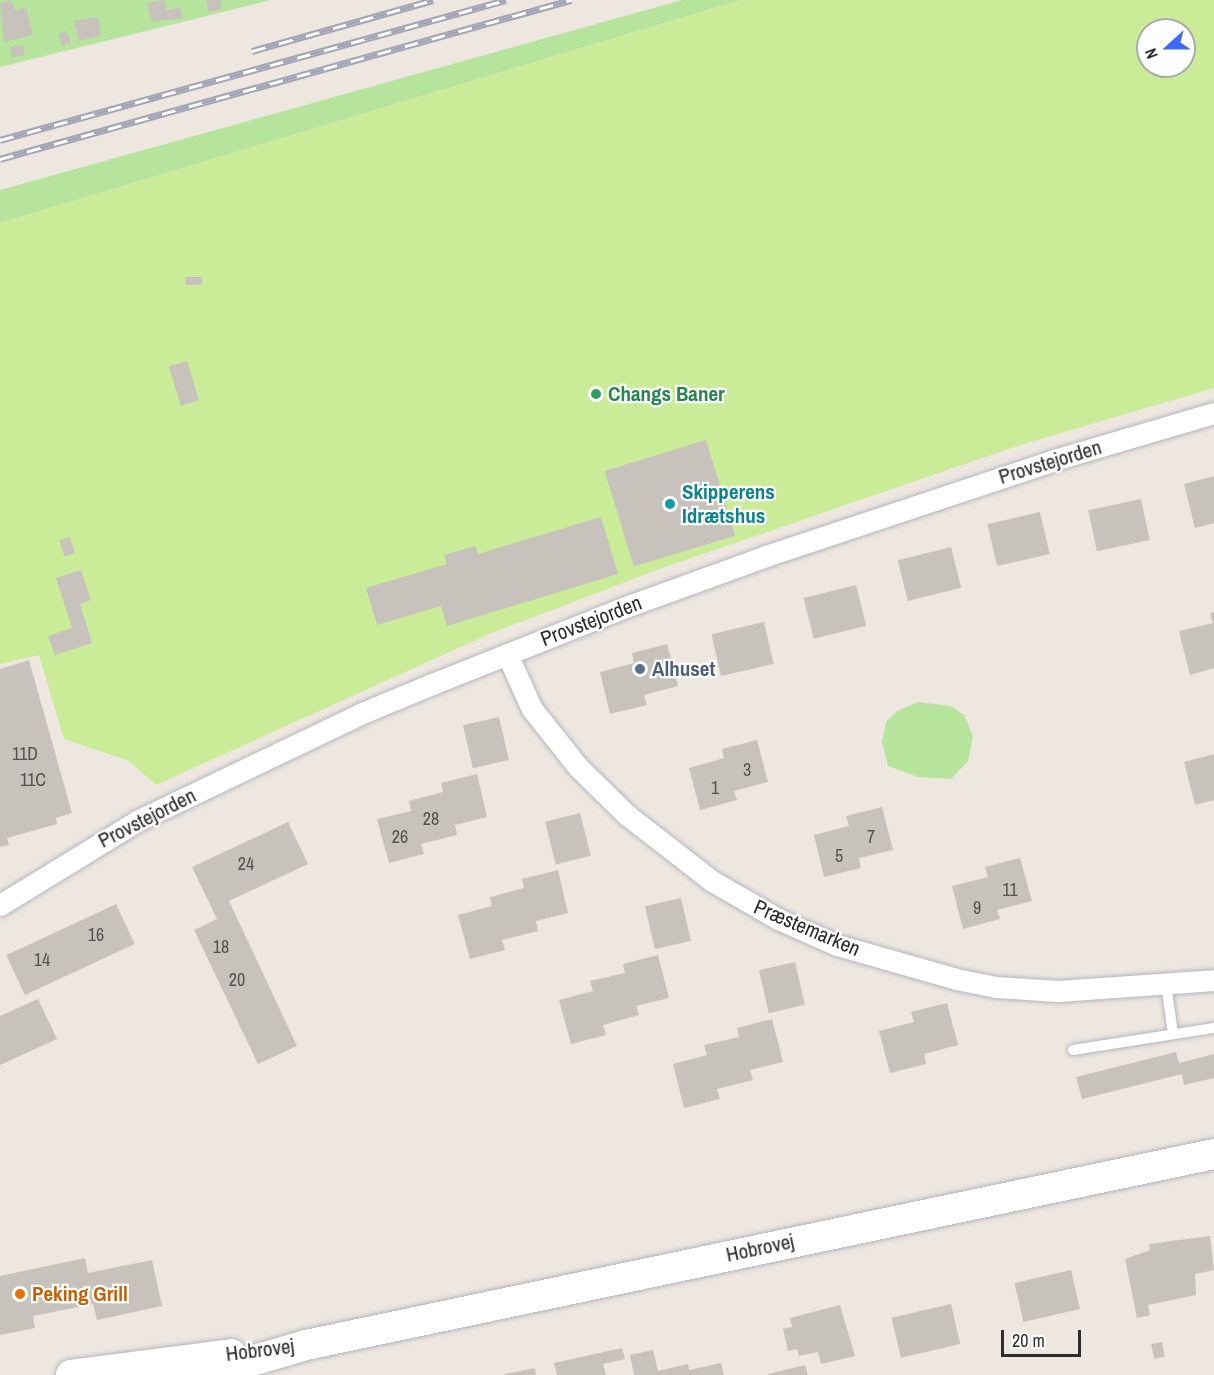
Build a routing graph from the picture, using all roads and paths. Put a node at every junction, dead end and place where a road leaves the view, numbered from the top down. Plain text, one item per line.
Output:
1 (1214, 413) edge
2 (507, 654) junction
3 (0, 905) edge
4 (1214, 980) edge
5 (1166, 984) junction
6 (1214, 1028) edge
7 (1173, 1034) junction
8 (1073, 1050) dead end
9 (1214, 1154) edge
10 (306, 1345) junction
11 (71, 1375) edge
12 (204, 1375) edge

1 - 2 street, Provstejorden
2 - 3 street, Provstejorden
2 - 5 street, Præstemarken
4 - 5 street, Præstemarken
5 - 7 lane
6 - 7 lane
7 - 8 lane
9 - 10 main road, Hobrovej
10 - 11 main road, Hobrovej
10 - 12 main road, Hobrovej

